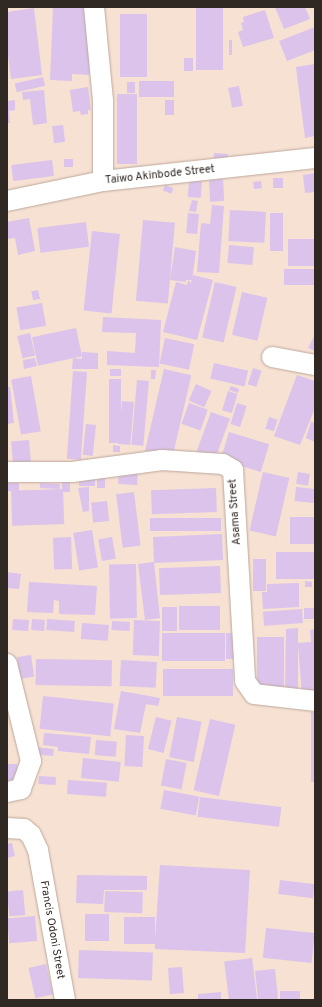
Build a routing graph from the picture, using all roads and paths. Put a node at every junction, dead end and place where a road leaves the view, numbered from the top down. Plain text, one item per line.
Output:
1 (94, 7) edge
2 (315, 158) edge
3 (103, 181) junction
4 (7, 201) edge
5 (272, 357) dead end
6 (315, 365) edge
7 (7, 472) edge
8 (7, 664) edge
9 (315, 701) edge
10 (7, 792) edge
11 (7, 828) edge
12 (65, 1000) edge

1 - 3 street
2 - 3 street, Taiwo Akinbode Street
3 - 4 street, Taiwo Akinbode Street
5 - 6 street
7 - 9 street, Asama Street
8 - 10 street
11 - 12 street, Francis Odoni Street

